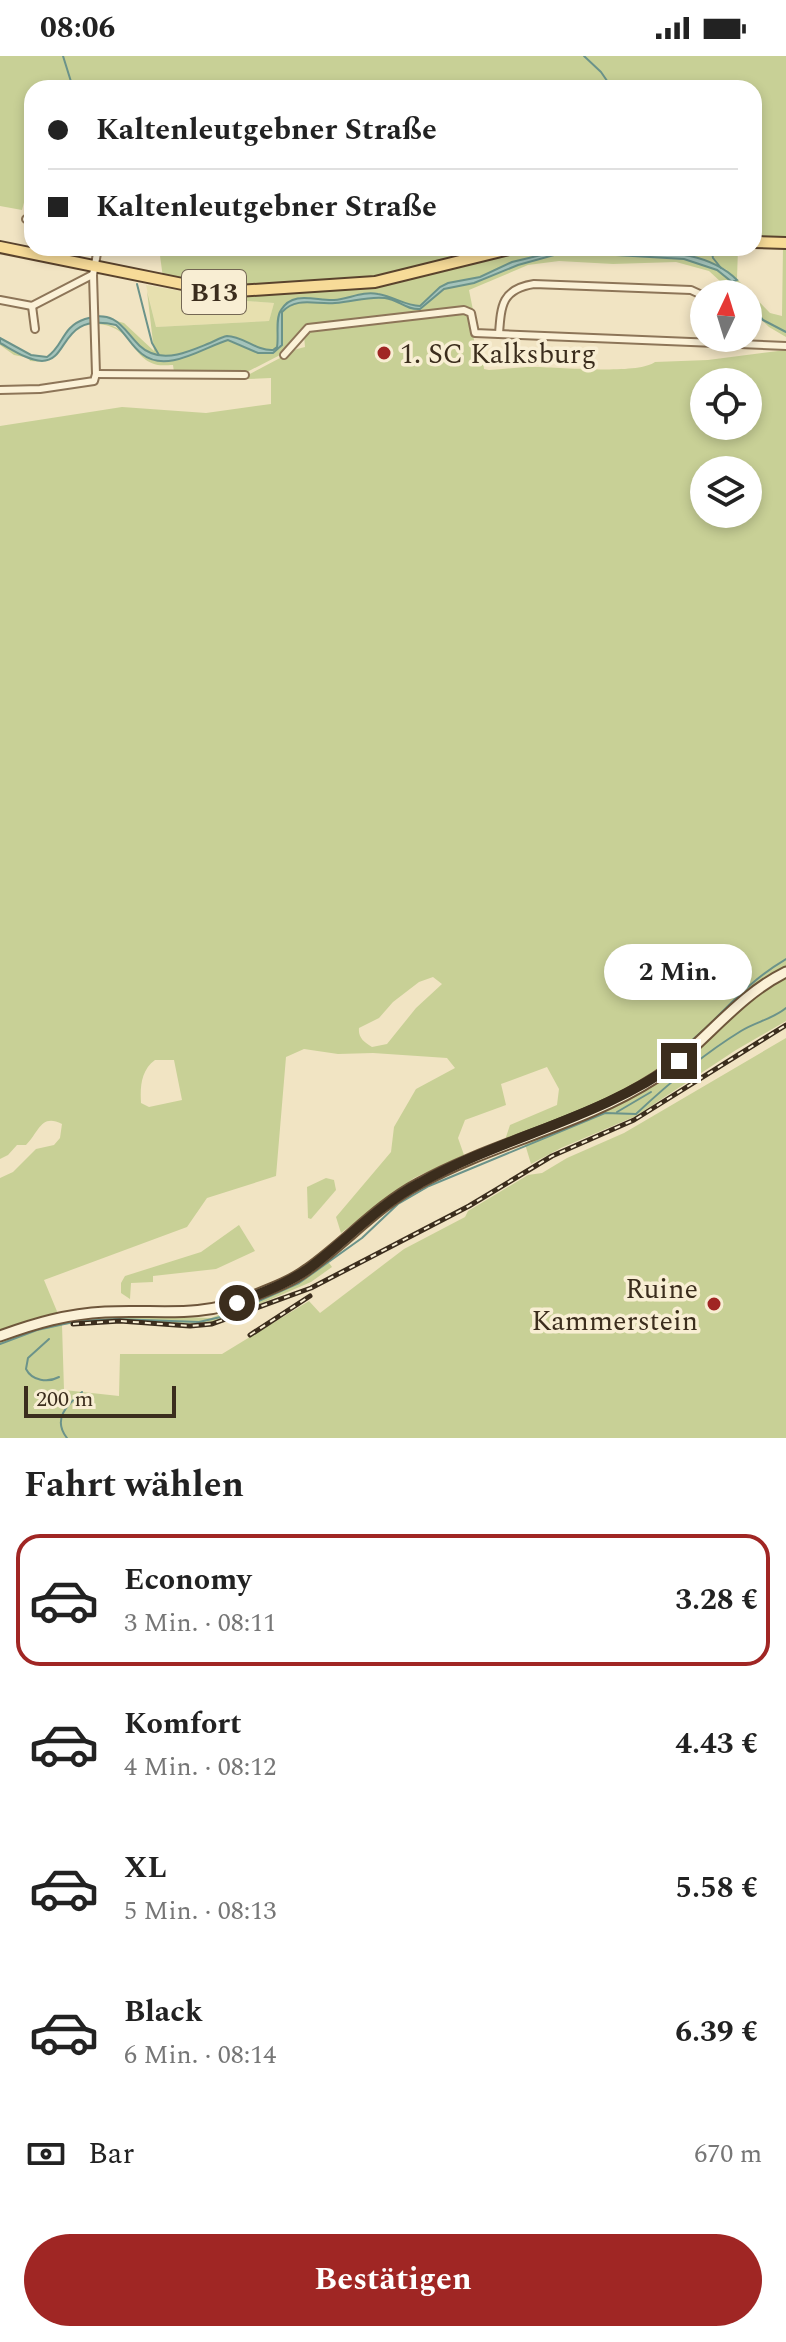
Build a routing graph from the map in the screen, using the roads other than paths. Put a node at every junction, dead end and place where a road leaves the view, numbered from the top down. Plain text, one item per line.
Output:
1 (762, 242) edge
2 (786, 243) edge
3 (0, 247) edge
4 (24, 253) edge
5 (37, 256) edge
6 (97, 256) edge
7 (481, 256) edge
8 (94, 270) junction
9 (690, 290) edge
10 (0, 300) edge
11 (32, 306) junction
12 (35, 329) dead end
13 (499, 334) junction
14 (690, 339) edge
15 (762, 343) edge
16 (786, 346) edge
17 (284, 355) dead end
18 (96, 374) junction
19 (245, 375) dead end
20 (0, 390) edge
21 (786, 972) edge
22 (0, 1336) edge

1 - 2 main road
3 - 4 main road, B13
5 - 8 main road, B13
6 - 8 street
7 - 8 main road, B13
8 - 11 street
8 - 18 street
9 - 13 street
10 - 11 street
11 - 12 street
13 - 14 street
13 - 17 street
15 - 16 street
18 - 19 street
18 - 20 street
21 - 22 main road

